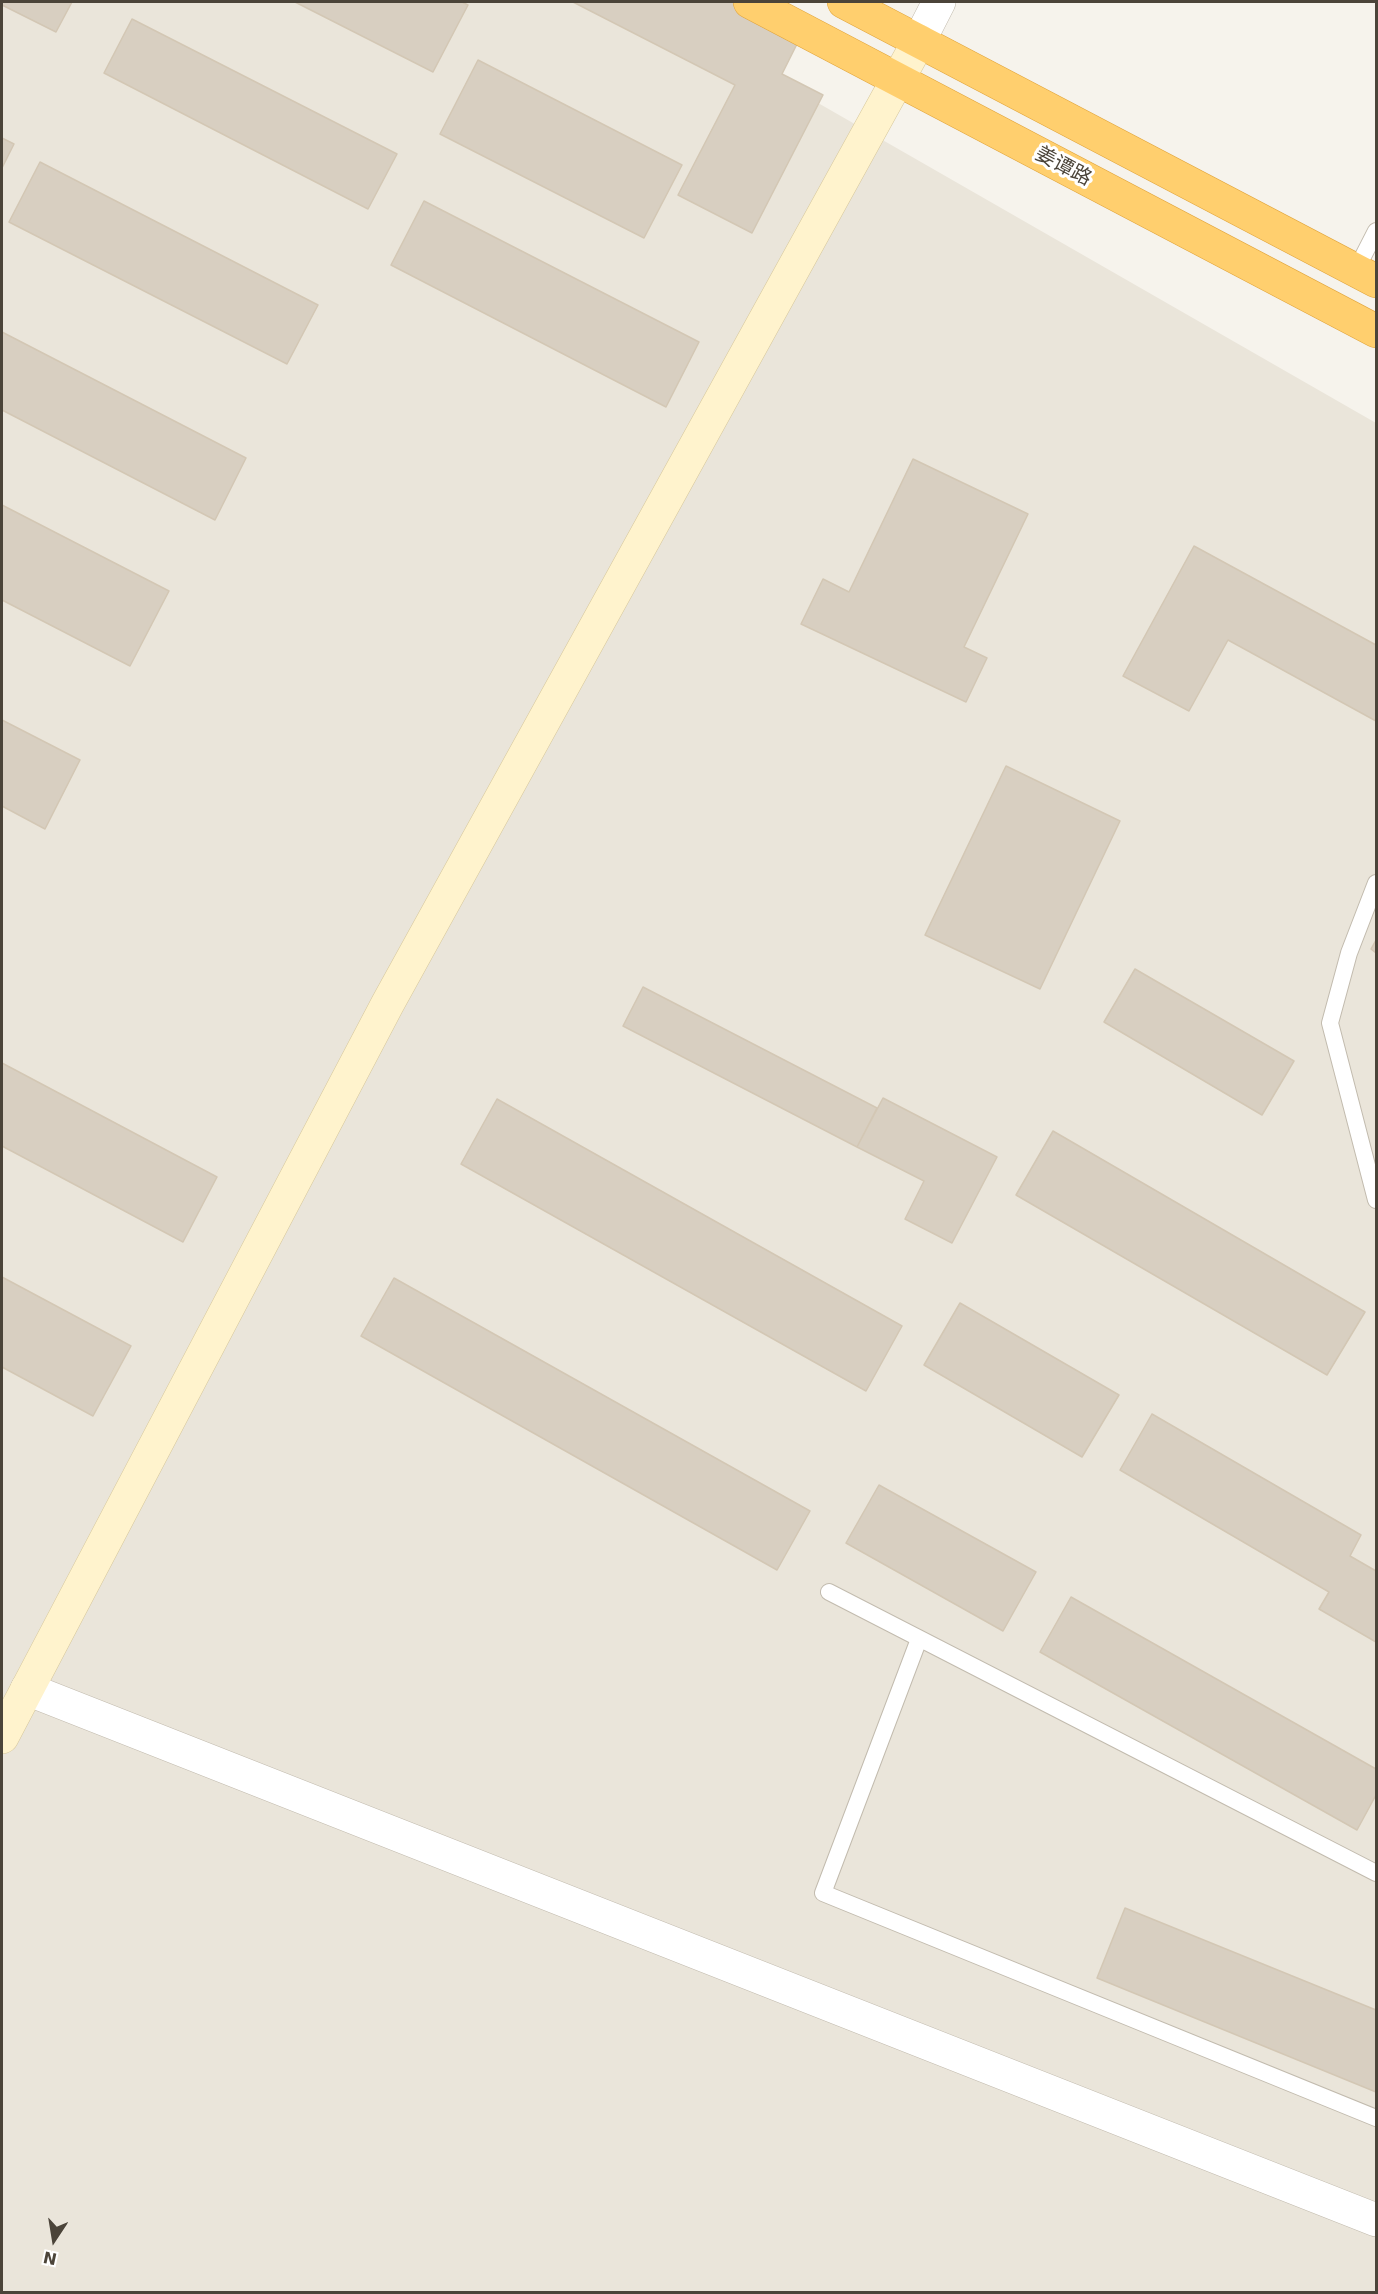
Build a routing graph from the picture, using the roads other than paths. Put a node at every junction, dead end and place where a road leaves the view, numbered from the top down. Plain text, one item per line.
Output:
1 (750, 2) edge
2 (844, 2) edge
3 (939, 2) edge
4 (919, 41) junction
5 (896, 80) junction
6 (1377, 231) edge
7 (1366, 276) edge
8 (1377, 331) edge
9 (1377, 883) edge
10 (1377, 1200) edge
11 (829, 1592) dead end
12 (920, 1639) junction
13 (27, 1689) junction
14 (2, 1737) edge
15 (1377, 1873) edge
16 (1377, 2118) edge
17 (1377, 2220) edge

1 - 5 highway, 姜谭路
2 - 4 highway
3 - 4 street
4 - 5 main road
4 - 7 highway
5 - 8 highway, 姜谭路
5 - 13 main road
6 - 7 lane
9 - 10 lane
11 - 12 lane
12 - 15 lane
12 - 16 lane
13 - 14 main road
13 - 17 street

